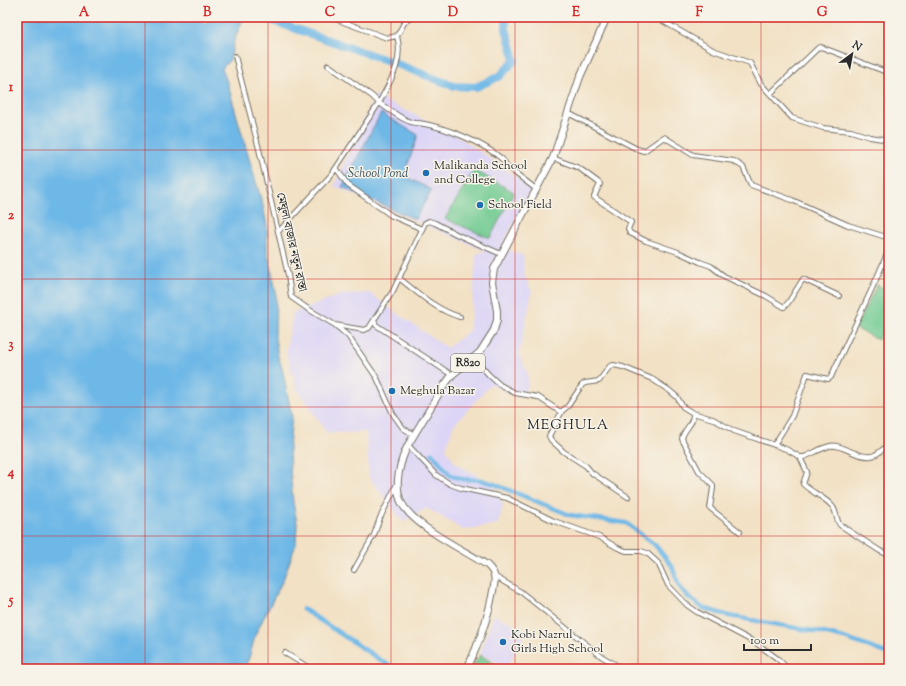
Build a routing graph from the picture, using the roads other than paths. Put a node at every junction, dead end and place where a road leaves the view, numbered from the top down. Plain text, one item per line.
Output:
1 (330, 17) edge
2 (411, 17) edge
3 (607, 17) edge
4 (658, 17) edge
5 (397, 36) junction
6 (235, 56) dead end
7 (328, 65) dead end
8 (889, 74) edge
9 (770, 94) junction
10 (379, 103) junction
11 (568, 113) junction
12 (889, 140) edge
13 (553, 158) junction
14 (336, 168) junction
15 (536, 189) junction
16 (422, 229) junction
17 (278, 232) junction
18 (889, 238) edge
19 (889, 248) edge
20 (501, 254) junction
21 (399, 278) junction
22 (839, 296) dead end
23 (460, 317) dead end
24 (374, 320) junction
25 (335, 325) junction
26 (474, 358) junction
27 (452, 375) junction
28 (562, 411) junction
29 (693, 414) junction
30 (414, 435) junction
31 (408, 445) junction
32 (774, 445) junction
33 (889, 445) edge
34 (800, 457) junction
35 (399, 480) junction
36 (628, 497) dead end
37 (740, 532) dead end
38 (889, 555) edge
39 (354, 570) dead end
40 (494, 576) junction
41 (285, 653) dead end
42 (311, 669) edge
43 (467, 669) edge
44 (622, 669) edge
45 (788, 669) edge

1 - 5 street
2 - 5 street
3 - 11 main road, R820
4 - 9 street
5 - 10 street
6 - 17 street, মেঘুলা বাজার নতুন রাস্তা
7 - 10 street
8 - 9 street
9 - 12 street
10 - 14 street
10 - 15 street
11 - 13 main road, R820
11 - 18 street
13 - 15 main road, R820
13 - 22 street
14 - 16 street
14 - 17 street
15 - 20 main road, R820
16 - 20 street
16 - 21 street
17 - 25 street, মেঘুলা বাজার নতুন রাস্তা
19 - 32 street
20 - 26 main road, R820
21 - 23 street
21 - 24 street
24 - 25 street
24 - 27 street
25 - 30 street, মেঘুলা বাজার নতুন রাস্তা
26 - 27 main road, R820
26 - 28 street
27 - 30 main road, R820
28 - 29 street
28 - 36 street
29 - 32 street
29 - 37 street
30 - 31 main road, R820
31 - 35 main road, R820
31 - 45 street
32 - 34 street
33 - 34 street
34 - 38 street
35 - 39 street
35 - 40 main road, R820
40 - 43 main road
40 - 44 street
41 - 42 street

